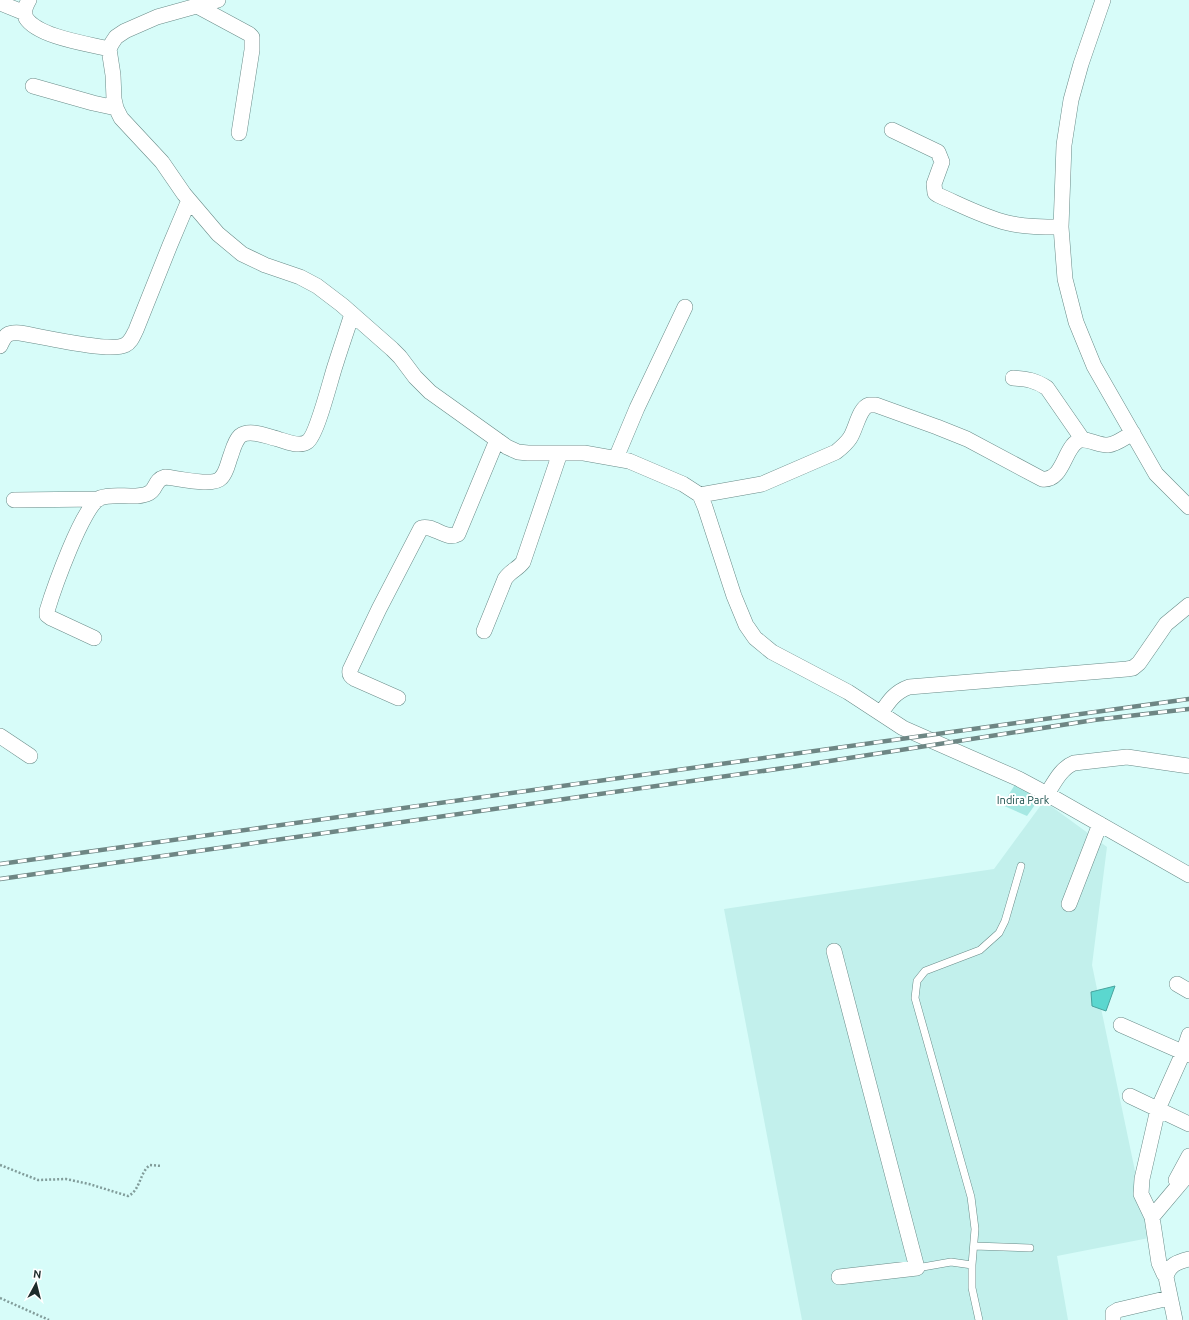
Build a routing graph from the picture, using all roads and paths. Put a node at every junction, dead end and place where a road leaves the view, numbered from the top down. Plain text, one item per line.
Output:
1 (218, 0) edge
2 (1103, 0) edge
3 (0, 3) edge
4 (197, 6) junction
5 (27, 7) edge
6 (109, 49) junction
7 (32, 86) dead end
8 (116, 108) junction
9 (892, 130) dead end
10 (239, 133) dead end
11 (189, 200) junction
12 (1060, 227) junction
13 (685, 307) dead end
14 (352, 314) junction
15 (0, 346) edge
16 (1013, 378) dead end
17 (1133, 433) junction
18 (497, 440) junction
19 (1084, 440) junction
20 (560, 453) junction
21 (616, 458) junction
22 (700, 495) junction
23 (98, 498) junction
24 (14, 500) dead end
25 (1189, 508) edge
26 (1187, 609) edge
27 (484, 631) dead end
28 (94, 638) dead end
29 (398, 698) dead end
30 (881, 713) junction
31 (0, 736) edge
32 (30, 756) dead end
33 (1189, 766) edge
34 (1047, 794) junction
35 (1100, 824) junction
36 (1021, 866) dead end
37 (1189, 875) edge
38 (1069, 904) dead end
39 (834, 951) dead end
40 (1121, 1025) dead end
41 (1189, 1035) edge
42 (1186, 1054) edge
43 (1130, 1096) dead end
44 (1158, 1109) junction
45 (1189, 1124) edge
46 (1188, 1164) edge
47 (0, 1165) edge
48 (162, 1166) dead end
49 (1172, 1186) dead end
50 (1152, 1217) junction
51 (974, 1246) junction
52 (1030, 1248) dead end
53 (1189, 1259) edge
54 (972, 1265) junction
55 (917, 1268) junction
56 (1168, 1270) junction
57 (839, 1277) dead end
58 (0, 1298) edge
59 (1169, 1298) junction
60 (48, 1320) edge
61 (979, 1320) edge
62 (1113, 1320) edge
63 (1175, 1320) edge

1 - 4 street
2 - 12 street
3 - 5 street
4 - 6 street
4 - 10 street
5 - 6 street
6 - 8 street
7 - 8 street
8 - 11 street
9 - 12 street
11 - 14 street
11 - 15 street
12 - 17 street
13 - 21 street
14 - 18 street
14 - 23 street
16 - 19 street
17 - 19 street
17 - 25 street
18 - 20 street
18 - 29 street
19 - 22 street
20 - 21 street
20 - 27 street
21 - 22 street
22 - 30 street
23 - 24 street
23 - 28 street
26 - 30 street
30 - 34 street
31 - 32 street
33 - 34 street
34 - 35 street
35 - 37 street
35 - 38 street
36 - 51 lane
39 - 55 street
40 - 42 street
41 - 42 street
42 - 44 street
43 - 44 street
44 - 45 street
44 - 50 street
46 - 49 street
46 - 50 street
47 - 48 path
50 - 56 street
51 - 52 lane
51 - 54 lane
53 - 56 street
54 - 55 lane
54 - 61 lane
55 - 57 street
56 - 59 street
58 - 60 path
59 - 62 street
59 - 63 street

